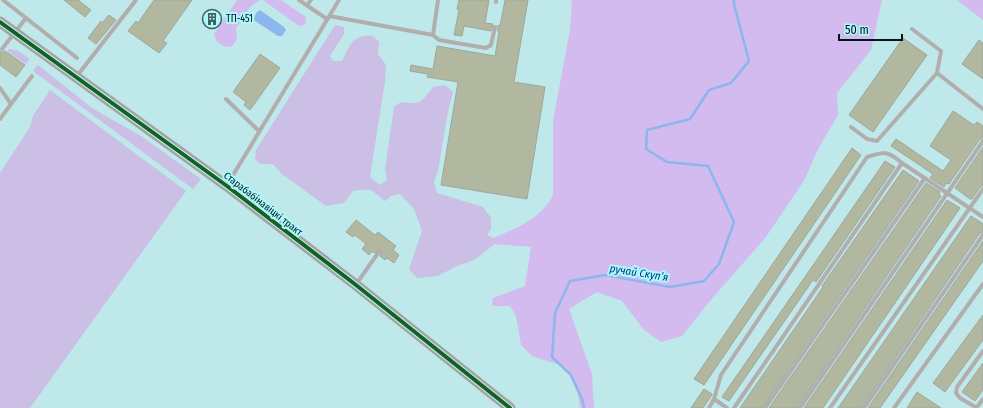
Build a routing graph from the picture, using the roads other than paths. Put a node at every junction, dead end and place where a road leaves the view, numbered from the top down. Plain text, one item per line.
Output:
1 (3, 0) edge
2 (136, 0) edge
3 (299, 0) edge
4 (311, 0) edge
5 (339, 0) edge
6 (438, 0) edge
7 (307, 5) junction
8 (26, 18) junction
9 (328, 18) junction
10 (0, 22) edge
11 (495, 27) dead end
12 (912, 29) dead end
13 (15, 32) junction
14 (433, 35) junction
15 (2, 49) dead end
16 (77, 58) dead end
17 (937, 73) junction
18 (32, 76) dead end
19 (77, 76) junction
20 (0, 88) edge
21 (226, 99) dead end
22 (11, 104) junction
23 (983, 109) edge
24 (0, 119) edge
25 (851, 127) dead end
26 (259, 131) junction
27 (983, 141) edge
28 (902, 163) junction
29 (925, 178) junction
30 (227, 186) junction
31 (983, 189) edge
32 (947, 193) junction
33 (970, 208) junction
34 (983, 217) edge
35 (983, 234) edge
36 (378, 253) dead end
37 (983, 284) edge
38 (356, 285) junction
39 (983, 351) edge
40 (983, 398) edge
41 (714, 399) junction
42 (510, 408) edge
43 (709, 408) edge
44 (727, 408) edge
45 (734, 408) edge
46 (765, 408) edge
47 (800, 408) edge
48 (830, 408) edge
49 (864, 408) edge
50 (894, 408) edge
51 (977, 408) edge

1 - 8 lane
2 - 19 lane
3 - 7 lane
4 - 7 lane
5 - 9 lane
6 - 14 lane
7 - 9 lane
8 - 13 lane
8 - 16 lane
9 - 14 lane
9 - 26 lane
10 - 13 street, Старабабінавіцкі тракт
11 - 14 lane
12 - 17 lane
13 - 15 lane
13 - 19 street, Старабабінавіцкі тракт
17 - 23 lane
17 - 25 lane
18 - 22 lane
19 - 30 street, Старабабінавіцкі тракт
20 - 22 lane
21 - 26 lane
22 - 24 lane
26 - 30 lane
27 - 32 lane
28 - 29 lane
28 - 41 lane
28 - 45 lane
29 - 32 lane
29 - 46 lane
30 - 38 street, Старабабінавіцкі тракт
31 - 33 lane
32 - 33 lane
32 - 47 lane
33 - 34 lane
33 - 48 lane
35 - 49 lane
36 - 38 lane
37 - 50 lane
38 - 42 street, Старабабінавіцкі тракт
39 - 51 lane
40 - 51 lane
41 - 43 lane
41 - 44 lane

